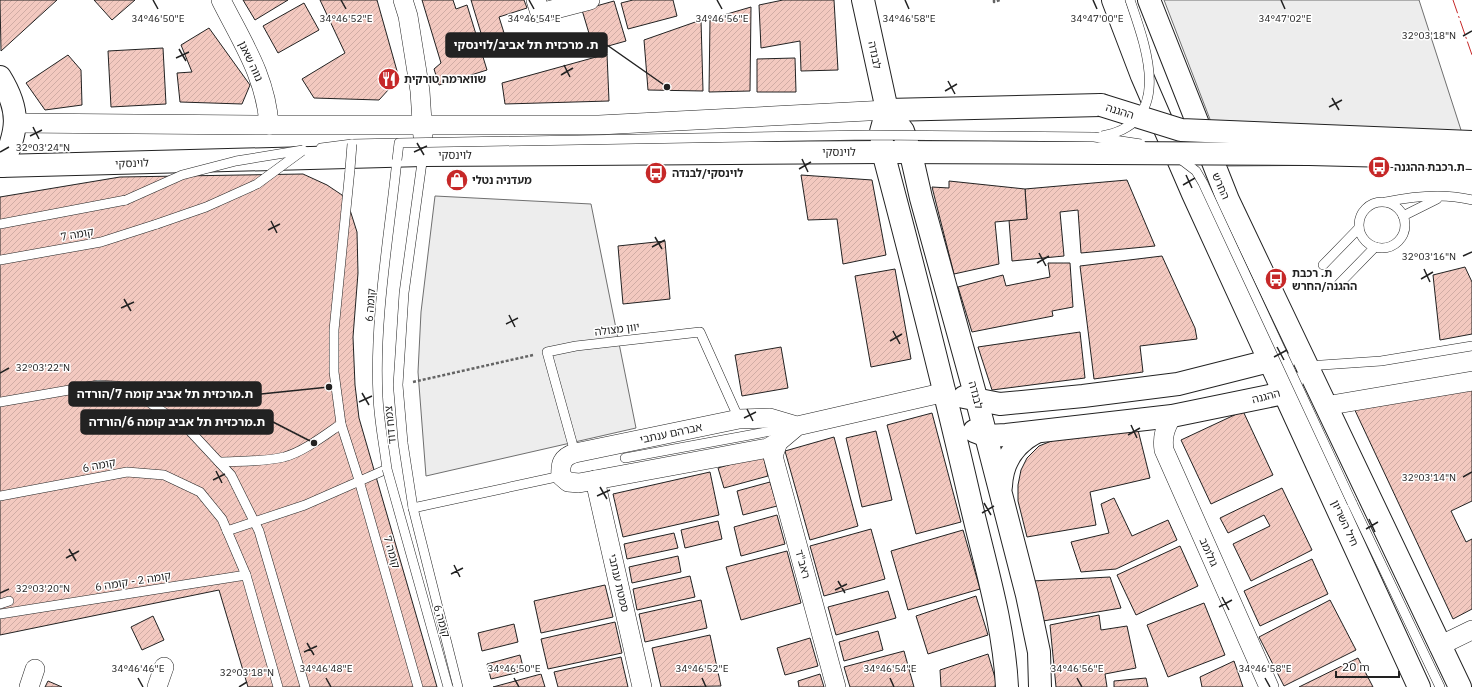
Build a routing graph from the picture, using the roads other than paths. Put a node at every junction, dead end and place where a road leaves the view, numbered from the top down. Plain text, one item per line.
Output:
1 (221, 0) edge
2 (403, 0) edge
3 (590, 0) edge
4 (863, 0) edge
5 (1113, 0) edge
6 (1130, 0) edge
7 (1149, 0) edge
8 (538, 7) edge
9 (0, 77) edge
10 (887, 110) junction
11 (16, 124) junction
12 (423, 124) junction
13 (270, 125) junction
14 (399, 142) junction
15 (1472, 142) edge
16 (352, 144) junction
17 (1098, 145) junction
18 (303, 150) junction
19 (883, 152) junction
20 (911, 154) junction
21 (956, 154) junction
22 (423, 155) junction
23 (1472, 158) edge
24 (1, 166) edge
25 (1444, 196) junction
26 (921, 198) junction
27 (1472, 200) edge
28 (1386, 202) junction
29 (1403, 216) junction
30 (0, 224) edge
31 (1359, 228) junction
32 (1375, 247) junction
33 (0, 260) edge
34 (1323, 265) dead end
35 (1339, 284) dead end
36 (1472, 346) edge
37 (1268, 361) junction
38 (1306, 366) junction
39 (1472, 381) edge
40 (946, 392) junction
41 (1284, 393) junction
42 (978, 401) junction
43 (0, 402) edge
44 (1325, 406) junction
45 (1172, 416) junction
46 (739, 419) junction
47 (341, 424) junction
48 (797, 426) junction
49 (1036, 432) junction
50 (987, 436) junction
51 (778, 442) junction
52 (575, 453) junction
53 (625, 458) dead end
54 (219, 462) junction
55 (387, 469) junction
56 (561, 476) junction
57 (595, 480) junction
58 (1000, 492) junction
59 (0, 496) edge
60 (413, 508) junction
61 (227, 531) junction
62 (246, 575) junction
63 (9, 601) dead end
64 (0, 604) edge
65 (0, 614) edge
66 (1472, 630) edge
67 (1439, 646) junction
68 (164, 666) dead end
69 (157, 687) edge
70 (278, 687) edge
71 (305, 687) edge
72 (418, 687) edge
73 (448, 687) edge
74 (458, 687) edge
75 (642, 687) edge
76 (836, 687) edge
77 (1007, 687) edge
78 (1040, 687) edge
79 (1269, 687) edge
80 (1419, 687) edge
81 (1440, 687) edge
82 (1460, 687) edge

1 - 13 street, נווה שאנן
2 - 12 street
3 - 8 street
4 - 10 street, לבנדה
5 - 37 street
6 - 17 lane, bridge
7 - 38 street, החרש
9 - 11 street
10 - 12 street
10 - 15 street, ההגנה, bridge
10 - 19 street, לבנדה
10 - 20 street, לבנדה
11 - 13 street
11 - 24 street
12 - 13 street
12 - 22 street
14 - 16 lane
14 - 17 lane, bridge
14 - 55 lane, קומה 6, bridge
16 - 18 lane
16 - 47 lane, קומה 7, bridge
17 - 21 street
17 - 23 street, bridge
17 - 81 lane, bridge
18 - 30 lane, bridge
18 - 33 lane, קומה 7, bridge
19 - 20 street, לוינסקי
19 - 22 street, לוינסקי
19 - 40 street, לבנדה
20 - 21 street
20 - 26 street, לבנדה
21 - 26 street
22 - 24 street, לוינסקי
22 - 60 lane, צמח דוד
25 - 27 lane
25 - 28 lane
25 - 29 lane
26 - 42 street, לבנדה
28 - 29 lane
28 - 31 lane
29 - 32 lane
31 - 32 lane
31 - 34 lane
32 - 35 lane
36 - 38 lane
37 - 38 street
37 - 41 street, חיל השריון
37 - 42 street
38 - 41 street, ההגנה
38 - 44 street
39 - 44 street
40 - 42 street
40 - 48 street, אברהם ענתבי
40 - 50 street
40 - 77 street, לבנדה
41 - 45 street, ההגנה
41 - 80 street, חיל השריון
42 - 50 street, לבנדה
43 - 54 lane
44 - 67 street
45 - 49 street, ההגנה
45 - 79 street, גולומב
46 - 48 street, אברהם ענתבי
46 - 52 street, אברהם ענתבי
46 - 52 lane, יוון מצולה
47 - 54 lane
47 - 72 lane, קומה 7
48 - 51 street, אברהם ענתבי
48 - 53 lane
49 - 50 street, ההגנה
49 - 58 street
50 - 58 street, לבנדה
51 - 57 street, אברהם ענתבי
51 - 76 street, ראב"ד
52 - 56 street, אברהם ענתבי
54 - 71 lane
55 - 61 lane
55 - 73 lane, קומה 6, bridge
56 - 57 street, אברהם ענתבי
56 - 60 lane
57 - 75 street, סמטת ענתבי
58 - 78 street, לבנדה
59 - 61 lane, קומה 6
60 - 74 lane, צמח דוד
61 - 62 lane, קומה 6
62 - 65 lane, קומה 2 - קומה 6
62 - 70 lane, קומה 6
63 - 64 lane
66 - 67 street
67 - 82 street
68 - 69 street

